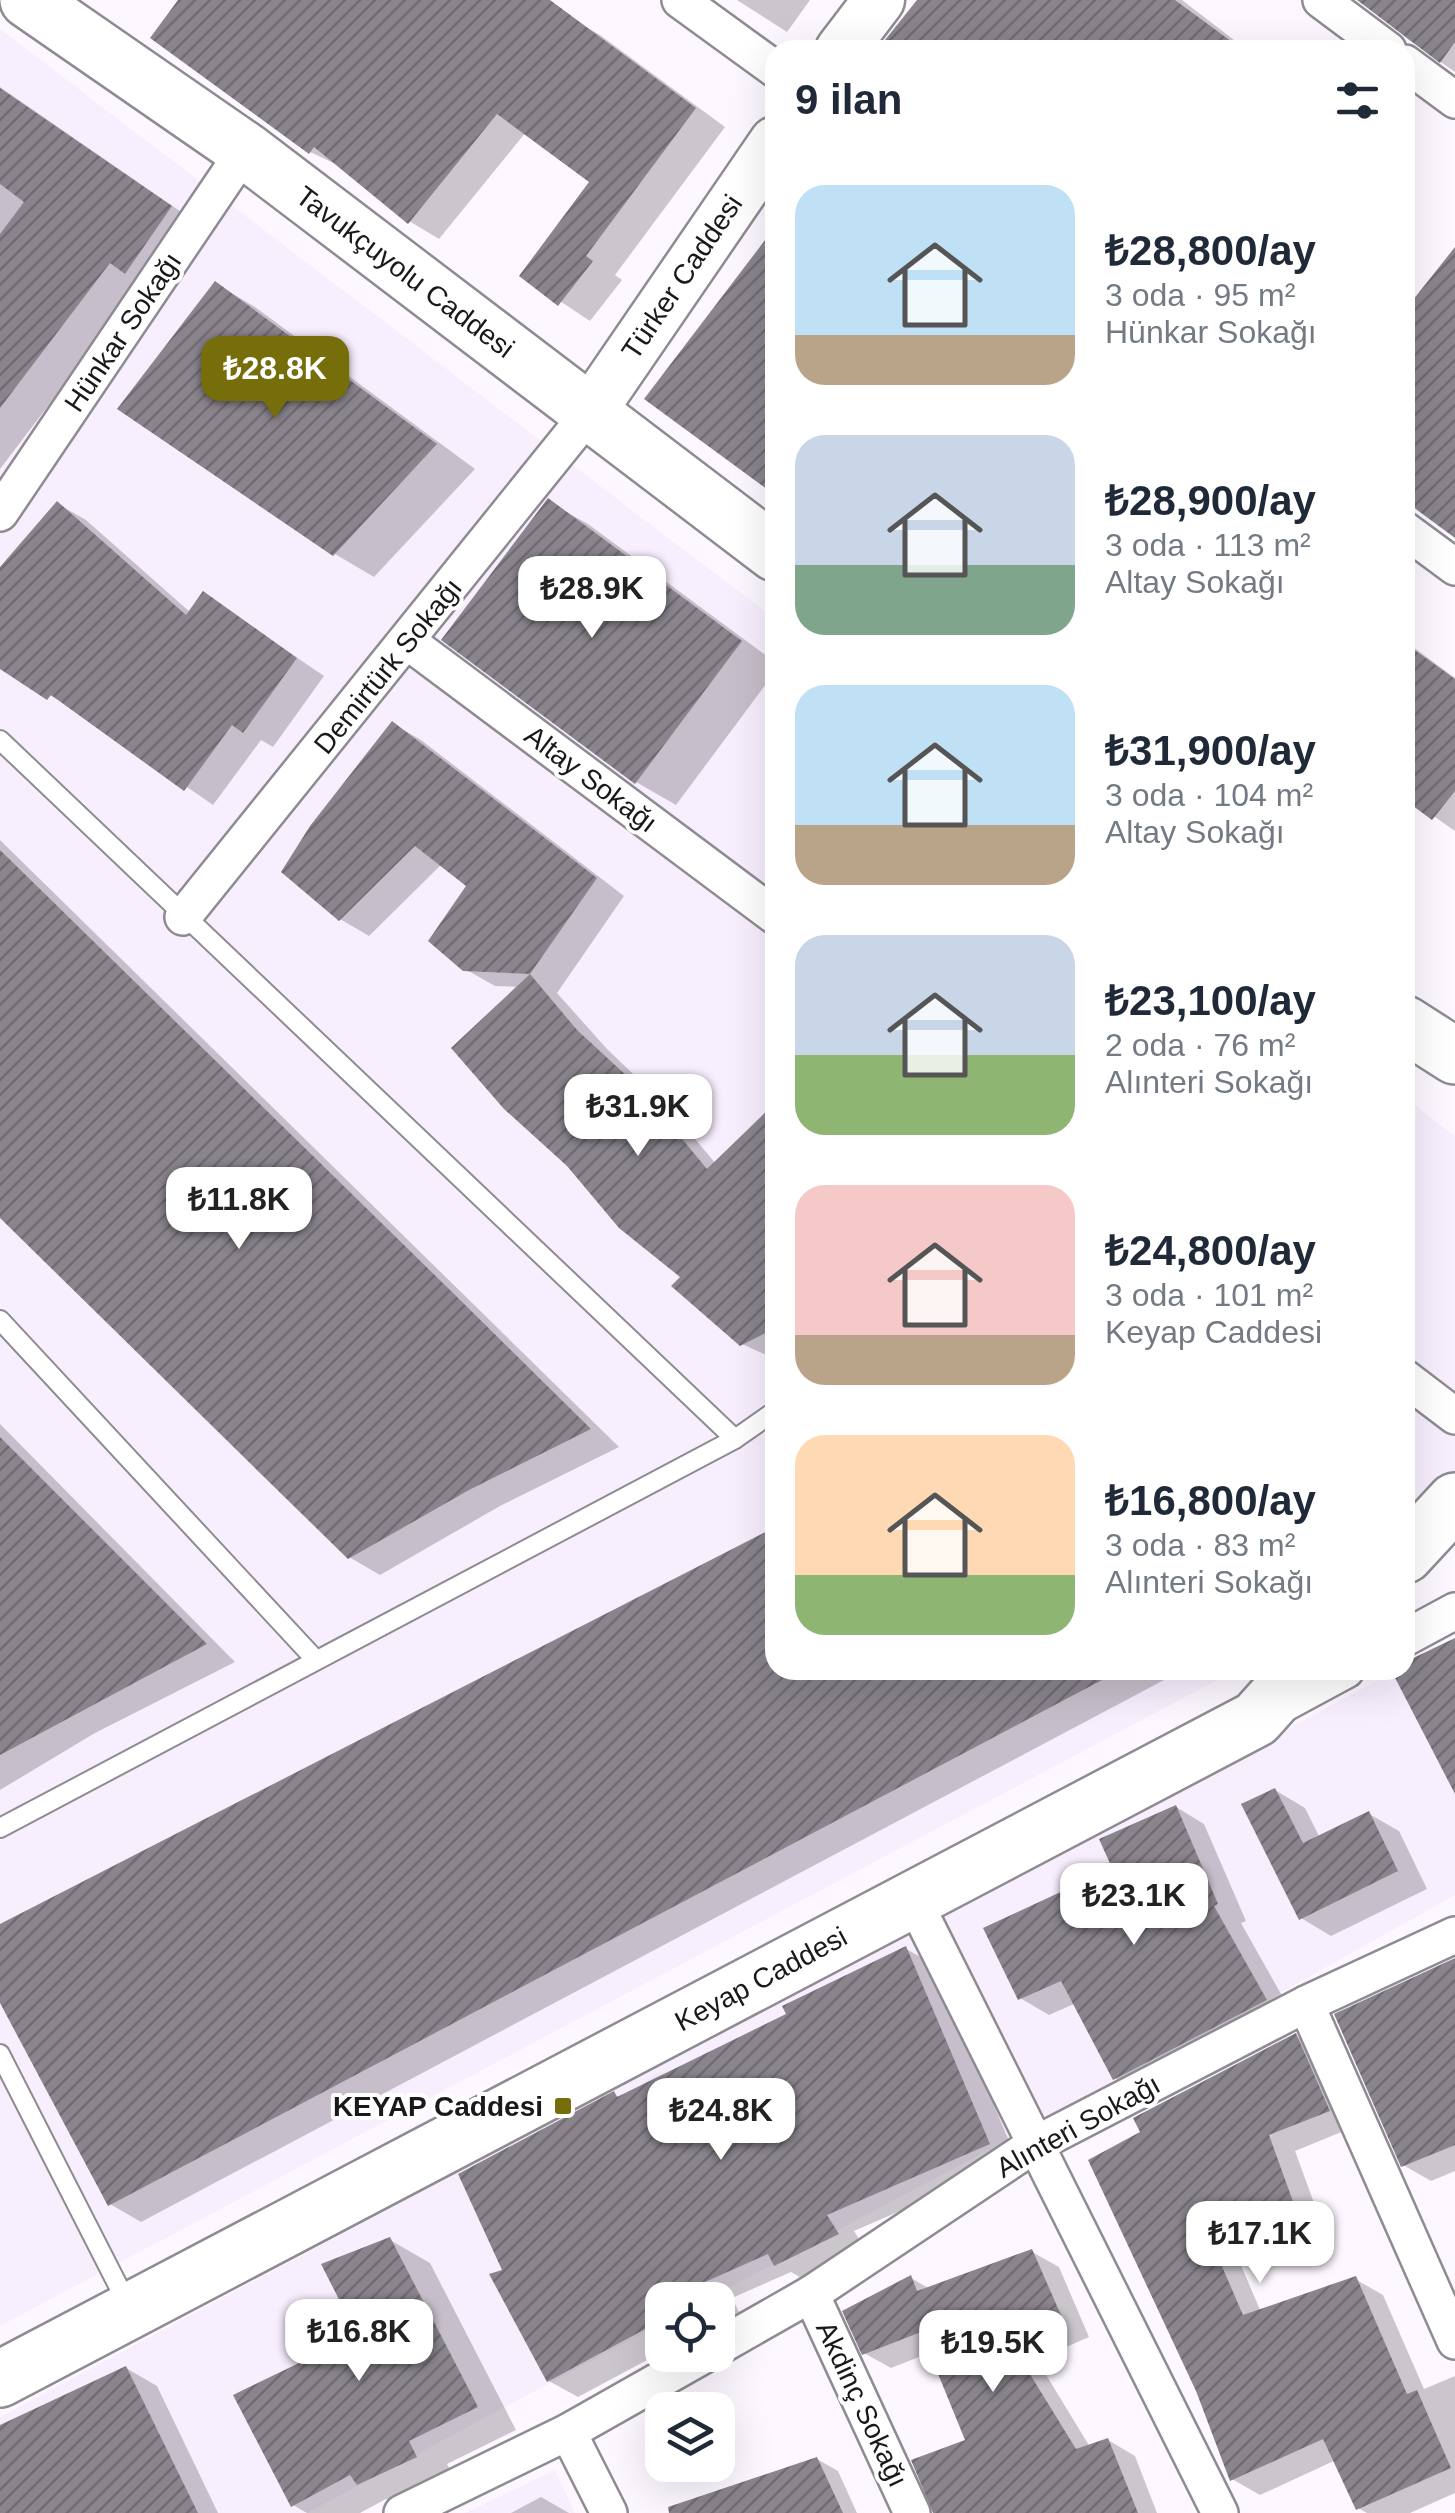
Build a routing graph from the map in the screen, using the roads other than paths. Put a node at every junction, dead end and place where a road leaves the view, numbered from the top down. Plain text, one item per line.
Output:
1 (28, 0) edge
2 (680, 0) edge
3 (879, 0) edge
4 (1320, 0) edge
5 (849, 40) edge
6 (1374, 40) edge
7 (765, 62) edge
8 (1415, 70) edge
9 (1455, 100) edge
10 (245, 150) junction
11 (765, 157) edge
12 (590, 412) junction
13 (0, 513) edge
14 (1415, 537) edge
15 (765, 545) edge
16 (1455, 566) edge
17 (408, 641) junction
18 (0, 740) edge
19 (765, 909) edge
20 (183, 917) junction
21 (1415, 1030) edge
22 (1455, 1056) edge
23 (0, 1320) edge
24 (1415, 1386) edge
25 (1455, 1416) edge
26 (765, 1418) edge
27 (765, 1431) edge
28 (735, 1439) junction
29 (1455, 1501) edge
30 (1415, 1545) edge
31 (1455, 1611) edge
32 (1415, 1633) edge
33 (314, 1658) junction
34 (1291, 1680) edge
35 (1328, 1680) edge
36 (1256, 1719) junction
37 (0, 1828) edge
38 (912, 1899) junction
39 (1455, 1934) edge
40 (1306, 2004) junction
41 (0, 2054) edge
42 (1034, 2145) junction
43 (811, 2294) junction
44 (130, 2310) junction
45 (735, 2338) edge
46 (1455, 2341) edge
47 (674, 2372) edge
48 (0, 2379) edge
49 (568, 2432) junction
50 (402, 2513) edge
51 (609, 2513) edge
52 (912, 2513) edge
53 (1220, 2513) edge

1 - 10 main road, Tavukçuyolu Caddesi
2 - 7 street
3 - 5 street
4 - 6 street
8 - 9 street
10 - 12 main road, Tavukçuyolu Caddesi
10 - 13 street, Hünkar Sokağı
11 - 12 street, Türker Caddesi
12 - 15 main road, Tavukçuyolu Caddesi
12 - 17 street, Demirtürk Sokağı
14 - 16 street
17 - 19 street, Altay Sokağı
17 - 20 street, Demirtürk Sokağı
18 - 20 lane
20 - 28 lane
21 - 22 main road
23 - 33 lane
24 - 25 street
26 - 28 lane
27 - 28 lane
28 - 33 lane
29 - 30 main road
31 - 32 street
33 - 37 lane
34 - 36 main road, Keyap Caddesi
35 - 36 street, Keyap Caddesi
36 - 38 main road, Keyap Caddesi
38 - 42 street
38 - 44 main road, Keyap Caddesi
39 - 40 street, Alınteri Sokağı
40 - 42 street, Alınteri Sokağı
40 - 46 street
41 - 44 lane
42 - 43 street, Alınteri Sokağı
42 - 53 street
43 - 45 street, Alınteri Sokağı
43 - 52 street, Akdinç Sokağı
44 - 48 main road, Keyap Caddesi
47 - 49 street
49 - 50 street
49 - 51 street

